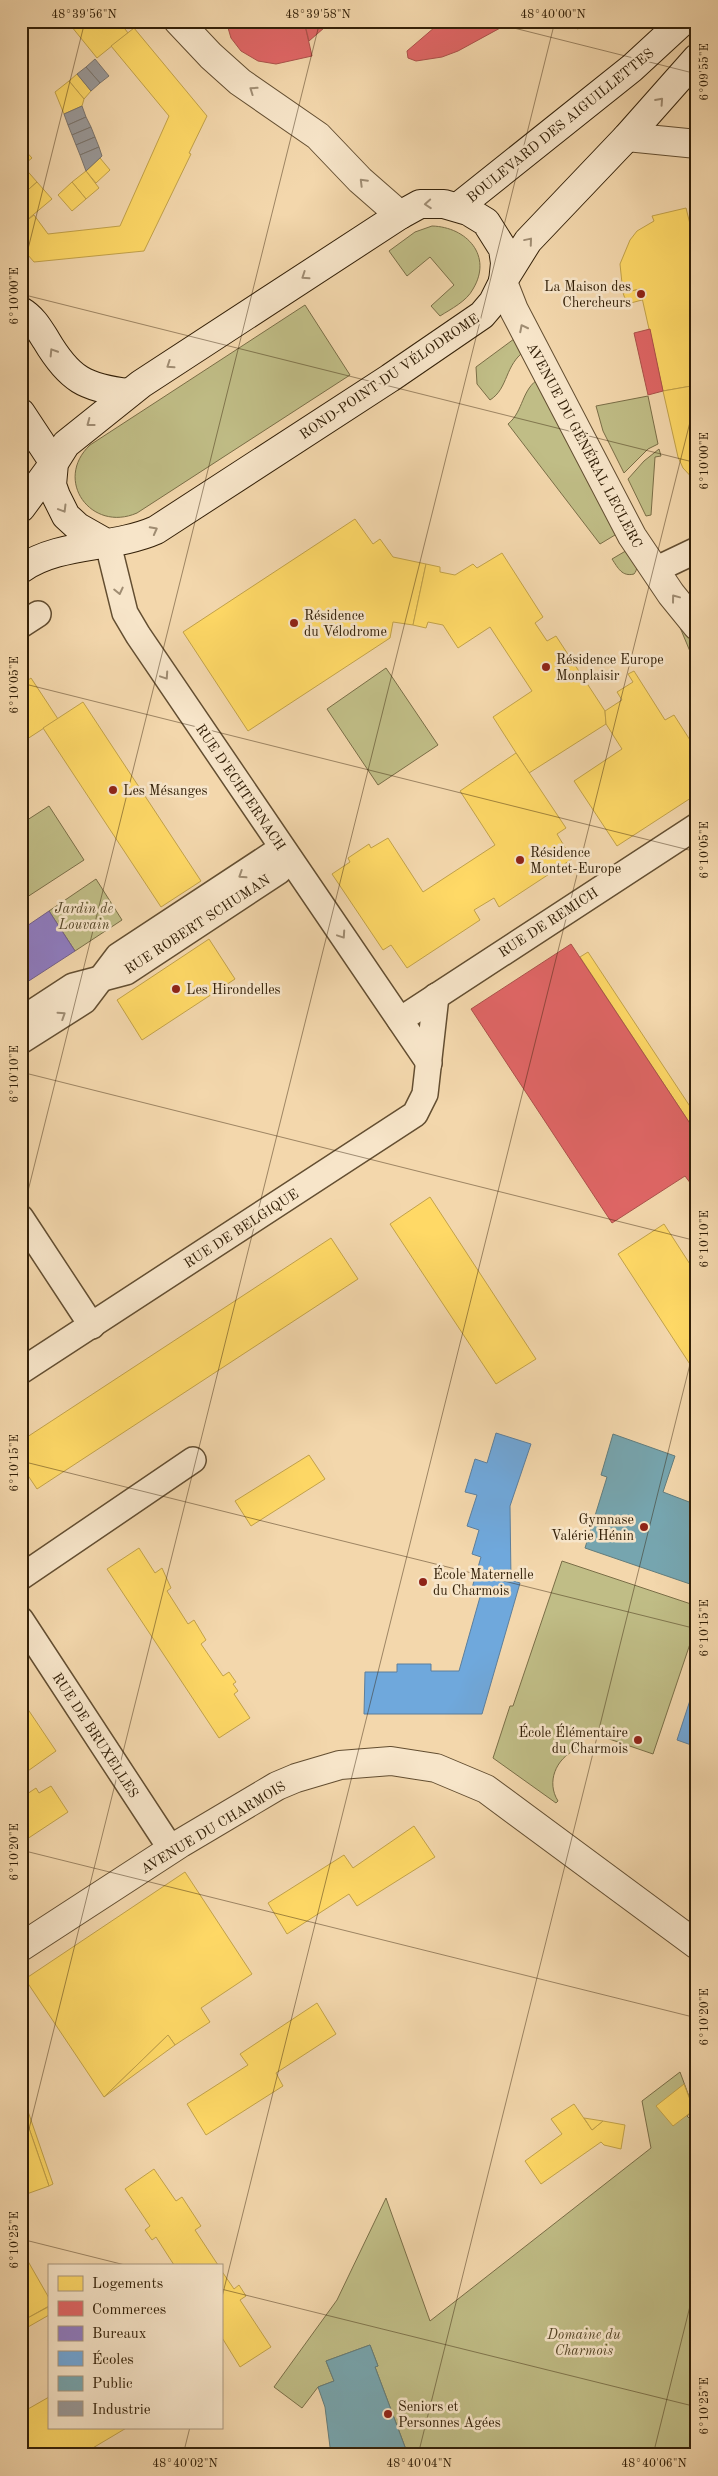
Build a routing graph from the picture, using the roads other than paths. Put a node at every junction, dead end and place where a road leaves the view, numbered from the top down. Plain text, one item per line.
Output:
1 (178, 21) edge
2 (683, 21) edge
3 (697, 58) edge
4 (628, 138) junction
5 (697, 144) edge
6 (458, 208) junction
7 (400, 215) junction
8 (503, 282) junction
9 (21, 311) edge
10 (129, 394) junction
11 (21, 413) edge
12 (54, 463) junction
13 (21, 508) edge
14 (108, 544) junction
15 (697, 550) edge
16 (21, 569) edge
17 (655, 570) junction
18 (697, 626) edge
19 (697, 826) edge
20 (287, 855) junction
21 (99, 979) junction
22 (436, 996) junction
23 (21, 1020) edge
24 (400, 1020) junction
25 (21, 1041) edge
26 (429, 1063) junction
27 (21, 1218) edge
28 (92, 1326) junction
29 (21, 1371) edge
30 (193, 1460) dead end
31 (21, 1577) edge
32 (21, 1620) edge
33 (171, 1849) junction
34 (697, 1946) edge
35 (21, 1947) edge

7 -> 1 main road
2 - 6 main road, BOULEVARD DES AIGUILLETTES
4 -> 3 main road
4 - 5 main road
8 -> 4 main road
6 -> 7 main road, ROND-POINT DU VÉLODROME
6 - 8 main road, ROND-POINT DU VÉLODROME
7 -> 10 main road, ROND-POINT DU VÉLODROME
14 -> 8 main road, ROND-POINT DU VÉLODROME
17 -> 8 main road, AVENUE DU GÉNÉRAL LECLERC
10 -> 9 main road
10 -> 12 main road, ROND-POINT DU VÉLODROME
11 - 12 main road
12 - 13 main road, ROND-POINT DU VÉLODROME
12 -> 14 main road
14 - 16 main road, ROND-POINT DU VÉLODROME
14 -> 20 street, RUE D'ECHTERNACH
15 - 17 street
18 -> 17 main road, AVENUE DU GÉNÉRAL LECLERC
19 - 22 street, RUE DE REMICH
20 - 21 street, RUE ROBERT SCHUMAN
20 -> 24 street, RUE D'ECHTERNACH
21 - 23 street
25 -> 21 street, RUE ROBERT SCHUMAN
22 - 24 street, RUE DE REMICH
22 - 26 street, RUE DE BELGIQUE
24 - 26 street
26 - 28 street, RUE DE BELGIQUE
27 - 28 street
28 - 29 street, RUE DE BELGIQUE
30 - 31 street
32 - 33 street, RUE DE BRUXELLES
33 - 34 main road, AVENUE DU CHARMOIS
33 - 35 main road, AVENUE DU CHARMOIS

